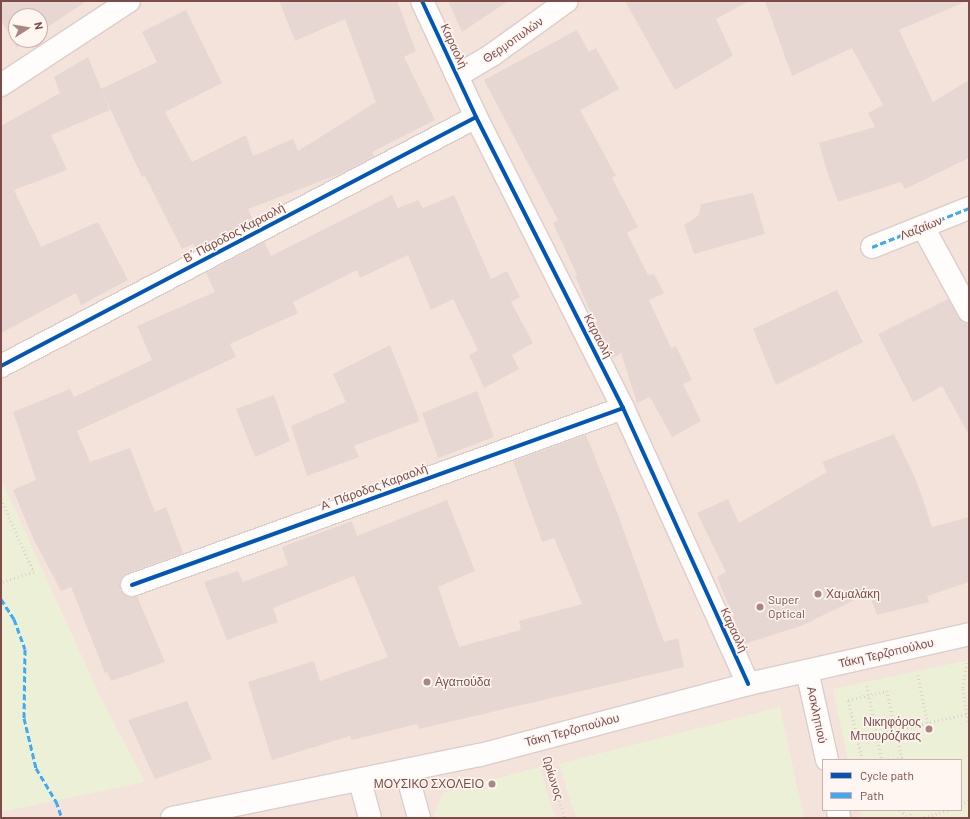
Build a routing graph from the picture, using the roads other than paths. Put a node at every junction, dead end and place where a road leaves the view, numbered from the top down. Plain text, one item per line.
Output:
1 (129, 1) edge
2 (422, 1) edge
3 (567, 1) edge
4 (457, 76) junction
5 (1, 85) edge
6 (476, 117) junction
7 (969, 208) edge
8 (923, 227) junction
9 (872, 247) dead end
10 (969, 311) edge
11 (1, 366) edge
12 (623, 408) junction
13 (132, 585) dead end
14 (969, 634) edge
15 (807, 671) junction
16 (748, 684) junction
17 (825, 753) edge
18 (406, 770) junction
19 (360, 781) junction
20 (172, 818) edge
21 (370, 818) edge
22 (419, 818) edge

1 - 5 street
2 - 4 street, Καραολή
3 - 4 street, Θερμοπυλών
4 - 6 street, Καραολή
6 - 11 street, Β΄ Πάροδος Καραολή
6 - 12 street, Καραολή
7 - 8 street, Λαζαίων
8 - 9 street, Λαζαίων
8 - 10 street
12 - 13 street, Α΄ Πάροδος Καραολή
12 - 16 street, Καραολή
14 - 15 street, Τάκη Τερζοπούλου
15 - 16 street, Τάκη Τερζοπούλου
15 - 17 street, Ασκληπιού
16 - 18 street, Τάκη Τερζοπούλου
18 - 19 street, Τάκη Τερζοπούλου
18 - 22 street
19 - 20 street, Τάκη Τερζοπούλου
19 - 21 street

